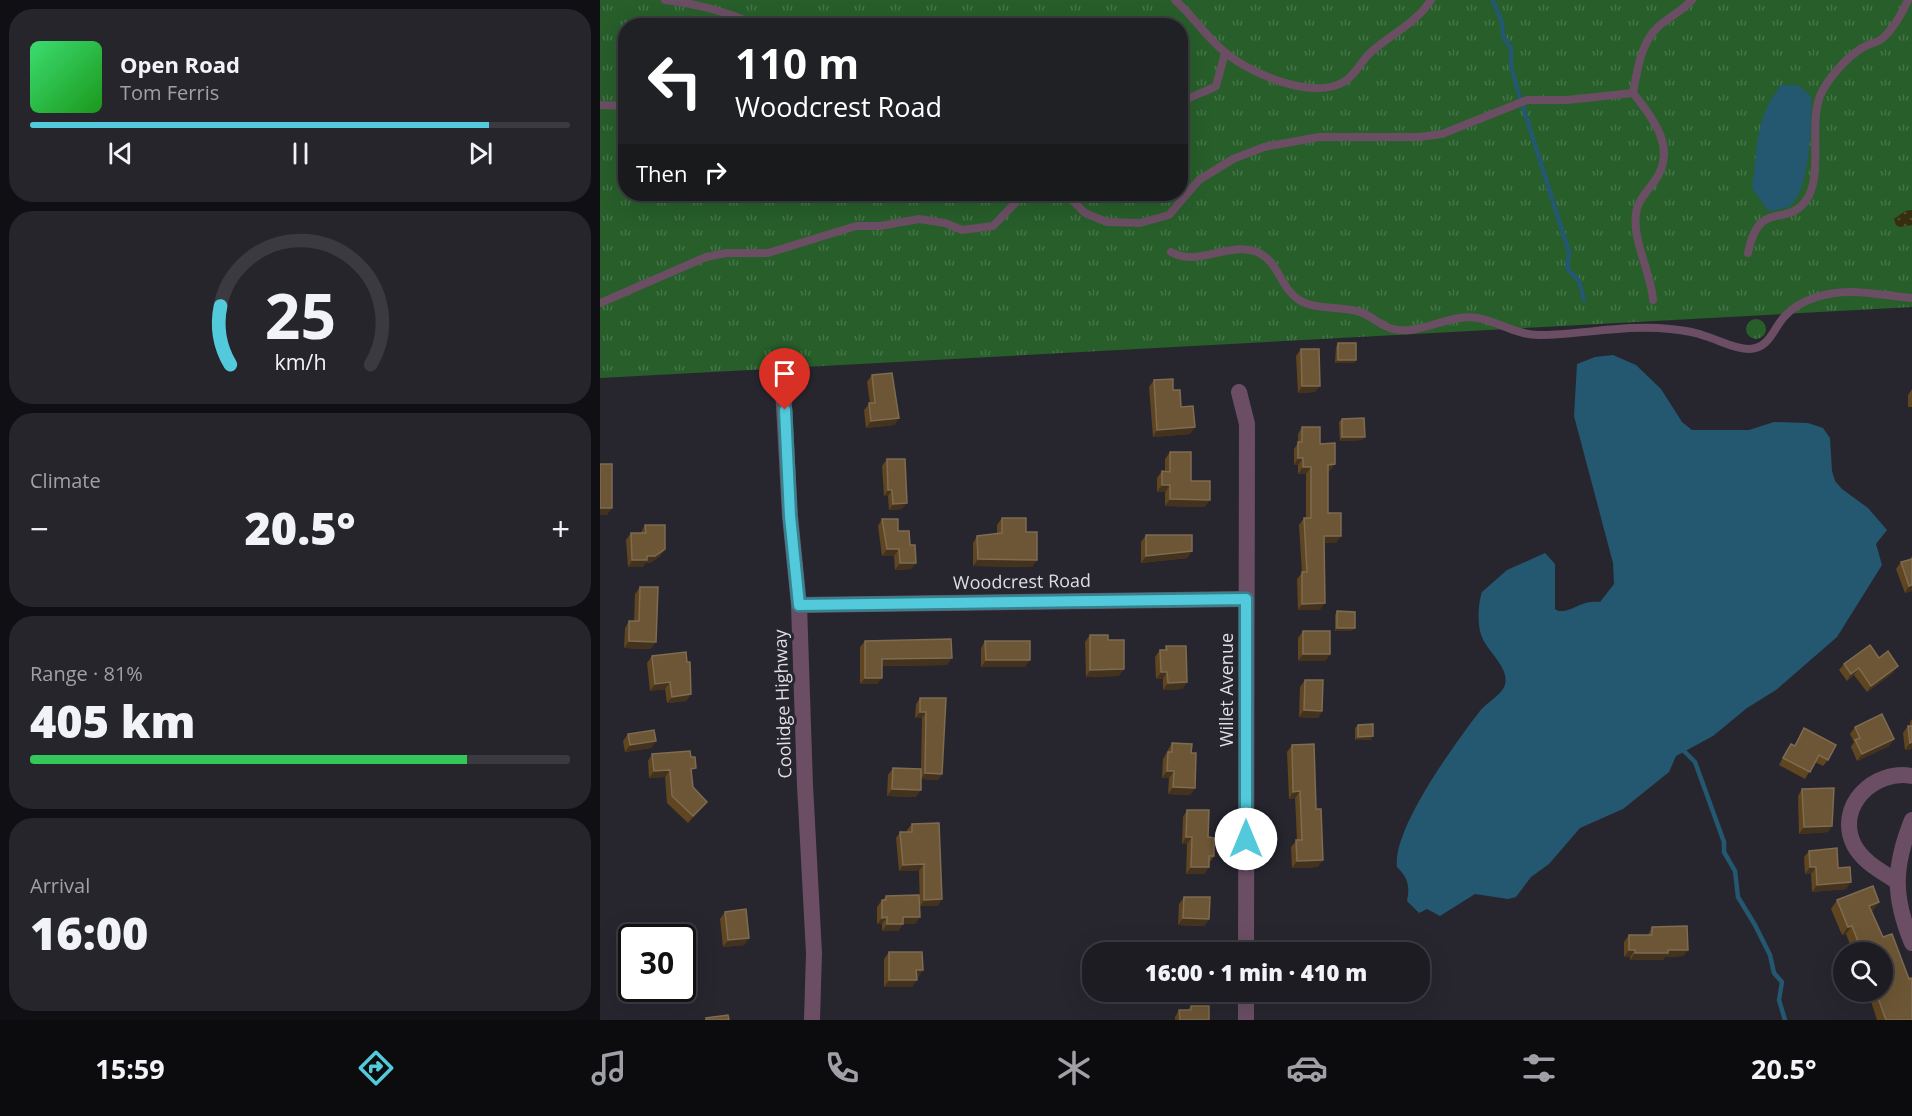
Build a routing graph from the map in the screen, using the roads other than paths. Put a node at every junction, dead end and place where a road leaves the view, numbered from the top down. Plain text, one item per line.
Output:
1 (665, 0) edge
2 (1175, 0) edge
3 (1431, 0) edge
4 (1692, 0) edge
5 (1908, 0) edge
6 (742, 18) edge
7 (1226, 53) junction
8 (1633, 93) junction
9 (1188, 97) edge
10 (600, 105) edge
11 (618, 106) edge
12 (1188, 193) edge
13 (1017, 201) edge
14 (1073, 201) edge
15 (1181, 201) edge
16 (1171, 252) dead end
17 (1748, 253) dead end
18 (1912, 298) edge
19 (1653, 300) dead end
20 (600, 303) edge
21 (783, 388) dead end
22 (1239, 392) dead end
23 (1246, 599) junction
24 (799, 605) junction
25 (1912, 776) edge
26 (1912, 820) edge
27 (1896, 881) junction
28 (1246, 942) edge
29 (1912, 944) edge
30 (1246, 1002) edge
31 (812, 1020) edge
32 (1246, 1020) edge

1 - 6 lane
2 - 7 lane
3 - 7 lane
4 - 8 lane
5 - 17 lane
7 - 9 lane
8 - 12 lane
8 - 19 lane
10 - 11 lane
13 - 20 lane
14 - 15 lane
16 - 18 lane
21 - 24 street, Coolidge Highway
22 - 23 street, Willet Avenue
23 - 24 street, Woodcrest Road
23 - 28 street, Willet Avenue
24 - 31 street, Coolidge Highway
25 - 27 street
26 - 27 street
27 - 29 street
30 - 32 street

